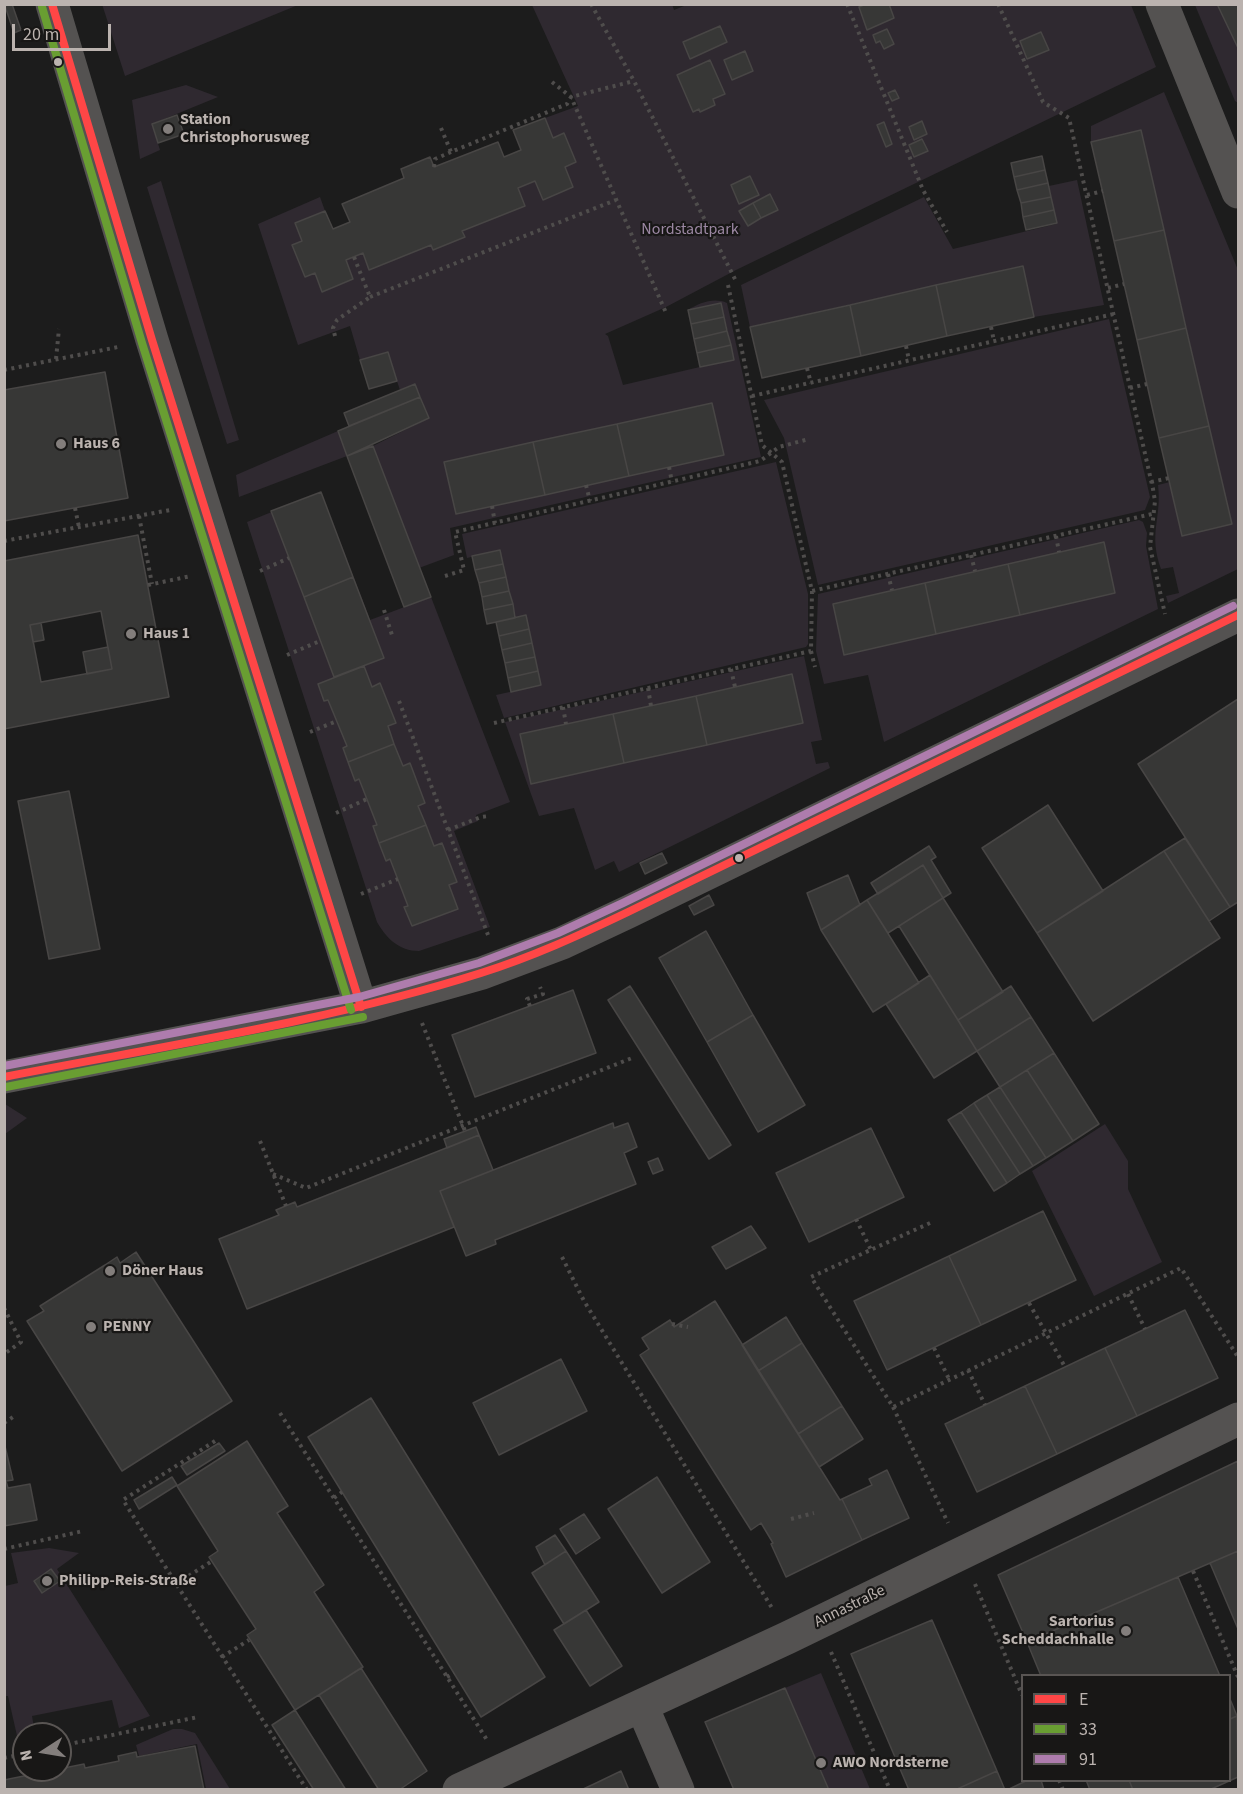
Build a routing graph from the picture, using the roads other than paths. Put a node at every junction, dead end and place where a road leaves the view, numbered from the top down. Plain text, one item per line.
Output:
1 (52, 4) edge
2 (1162, 4) edge
3 (1230, 146) edge
4 (1239, 192) edge
5 (1239, 615) edge
6 (361, 1007) junction
7 (4, 1077) edge
8 (1239, 1419) edge
9 (642, 1706) junction
10 (459, 1790) edge
11 (678, 1790) edge

1 - 6 street
2 - 3 street
3 - 4 street
5 - 6 street
6 - 7 street
8 - 9 street, Annastraße
9 - 10 street, Annastraße
9 - 11 street

